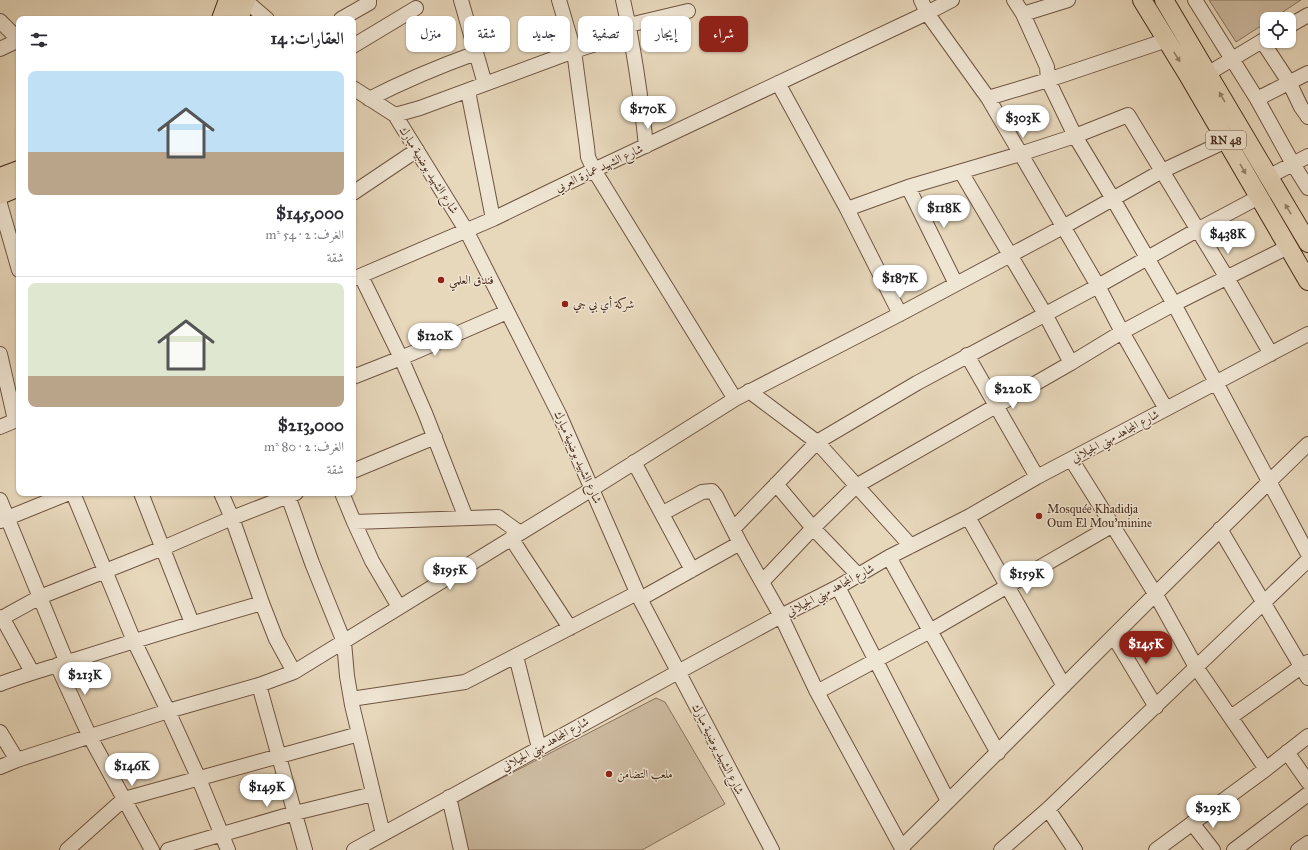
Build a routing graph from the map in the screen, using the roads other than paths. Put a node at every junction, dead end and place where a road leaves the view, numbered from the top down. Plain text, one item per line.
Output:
1 (228, 0) edge
2 (246, 0) edge
3 (369, 0) edge
4 (461, 0) edge
5 (559, 0) edge
6 (623, 0) edge
7 (921, 0) edge
8 (952, 0) edge
9 (1014, 0) edge
10 (1068, 0) edge
11 (1142, 0) edge
12 (1164, 0) edge
13 (1196, 0) edge
14 (416, 8) dead end
15 (688, 11) dead end
16 (927, 13) junction
17 (1023, 14) junction
18 (1308, 15) edge
19 (223, 16) edge
20 (240, 16) edge
21 (264, 16) edge
22 (346, 16) edge
23 (626, 16) edge
24 (0, 21) edge
25 (1296, 22) edge
26 (633, 28) edge
27 (16, 37) edge
28 (1166, 40) junction
29 (16, 42) edge
30 (1260, 42) edge
31 (356, 44) edge
32 (1269, 48) edge
33 (578, 49) edge
34 (0, 50) edge
35 (574, 51) junction
36 (633, 52) edge
37 (476, 53) junction
38 (1232, 59) junction
39 (1308, 72) edge
40 (1208, 73) junction
41 (1048, 80) junction
42 (1289, 82) junction
43 (778, 83) junction
44 (1192, 83) junction
45 (486, 84) junction
46 (356, 90) edge
47 (468, 91) junction
48 (988, 98) junction
49 (369, 99) junction
50 (1257, 99) junction
51 (395, 115) junction
52 (1308, 117) edge
53 (1075, 136) junction
54 (1226, 141) junction
55 (646, 146) junction
56 (417, 150) junction
57 (1020, 154) junction
58 (1308, 156) edge
59 (1293, 164) junction
60 (594, 170) junction
61 (16, 171) edge
62 (1162, 171) junction
63 (961, 172) junction
64 (0, 177) edge
65 (1268, 177) junction
66 (908, 187) junction
67 (16, 188) edge
68 (1308, 188) edge
69 (356, 191) edge
70 (0, 195) edge
71 (1259, 197) junction
72 (1114, 199) junction
73 (0, 204) edge
74 (847, 209) junction
75 (493, 219) junction
76 (1063, 228) junction
77 (466, 230) junction
78 (1197, 230) junction
79 (1308, 243) edge
80 (1288, 247) junction
81 (1010, 256) junction
82 (1148, 258) junction
83 (16, 260) edge
84 (357, 277) edge
85 (1227, 278) junction
86 (1308, 281) edge
87 (956, 284) junction
88 (1098, 286) junction
89 (1174, 304) junction
90 (507, 312) junction
91 (900, 314) junction
92 (1045, 314) junction
93 (1122, 332) junction
94 (1308, 334) edge
95 (0, 354) edge
96 (1271, 354) junction
97 (967, 356) junction
98 (401, 358) junction
99 (1071, 363) junction
100 (356, 375) edge
101 (1217, 383) junction
102 (4, 385) edge
103 (749, 391) junction
104 (735, 399) junction
105 (996, 406) junction
106 (1166, 409) junction
107 (16, 416) edge
108 (16, 419) edge
109 (0, 427) edge
110 (435, 437) junction
111 (817, 442) junction
112 (1308, 444) edge
113 (1071, 459) junction
114 (634, 462) junction
115 (356, 470) edge
116 (1037, 477) junction
117 (1269, 481) junction
118 (776, 484) junction
119 (856, 486) junction
120 (592, 489) junction
121 (61, 496) edge
122 (74, 496) edge
123 (142, 496) edge
124 (222, 496) edge
125 (286, 496) edge
126 (292, 496) edge
127 (343, 496) edge
128 (0, 500) edge
129 (663, 513) junction
130 (968, 517) junction
131 (232, 518) junction
132 (466, 518) junction
133 (4, 520) edge
134 (354, 522) junction
135 (1113, 526) junction
136 (813, 528) junction
137 (732, 529) junction
138 (1220, 529) junction
139 (516, 536) junction
140 (740, 544) junction
141 (912, 546) junction
142 (163, 548) junction
143 (1308, 554) edge
144 (889, 557) junction
145 (1308, 560) edge
146 (692, 570) junction
147 (105, 571) junction
148 (858, 576) junction
149 (762, 582) junction
150 (838, 587) junction
151 (1008, 587) junction
152 (1156, 595) junction
153 (639, 596) junction
154 (40, 597) junction
155 (262, 603) junction
156 (1263, 603) junction
157 (399, 607) junction
158 (781, 616) junction
159 (1, 618) edge
160 (192, 623) junction
161 (570, 628) junction
162 (930, 631) junction
163 (1114, 637) junction
164 (134, 641) junction
165 (344, 642) junction
166 (516, 656) junction
167 (875, 660) junction
168 (62, 664) junction
169 (1196, 667) junction
170 (1306, 669) edge
171 (32, 672) junction
172 (294, 672) junction
173 (678, 672) junction
174 (0, 684) edge
175 (259, 685) junction
176 (1064, 686) junction
177 (817, 692) junction
178 (351, 699) junction
179 (1156, 707) junction
180 (168, 711) junction
181 (1231, 717) junction
182 (0, 732) edge
183 (359, 734) junction
184 (1308, 736) edge
185 (90, 737) junction
186 (539, 748) junction
187 (1287, 752) junction
188 (998, 753) junction
189 (279, 756) junction
190 (17, 760) junction
191 (0, 767) edge
192 (1266, 769) junction
193 (198, 779) junction
194 (1308, 782) edge
195 (373, 794) junction
196 (1308, 794) edge
197 (449, 797) junction
198 (124, 799) junction
199 (948, 801) junction
200 (1048, 809) junction
201 (295, 813) junction
202 (1192, 823) junction
203 (221, 834) junction
204 (383, 834) junction
205 (1308, 843) edge
206 (903, 848) edge
207 (67, 850) edge
208 (152, 850) edge
209 (168, 850) edge
210 (228, 850) edge
211 (305, 850) edge
212 (354, 850) edge
213 (461, 850) edge
214 (772, 850) edge
215 (1001, 850) edge
216 (1075, 850) edge
217 (1156, 850) edge
218 (1213, 850) edge
219 (1234, 850) edge
220 (1298, 850) edge

1 - 19 main road
2 - 20 main road
2 - 21 street
3 - 22 street
4 - 37 street
5 - 35 street
6 - 23 street
7 - 16 street
8 - 16 street, شارع الشهيد عمارة العربي
9 - 17 street
10 - 17 street
11 - 28 main road, RN 48
12 - 40 main road, RN 48
13 - 38 street
14 - 31 street
15 - 26 street
16 - 43 street, شارع الشهيد عمارة العربي
16 - 48 street
17 - 41 street
18 - 25 street
24 - 27 street
28 - 41 street
28 -> 44 main road, RN 48
29 - 34 street
30 - 38 street
32 - 42 street
33 - 35 street
35 - 45 street
35 - 60 street
36 - 55 street
37 - 45 street
37 - 49 street
38 - 40 street
38 - 50 street
39 - 42 street
40 - 44 street
65 -> 40 main road, RN 48
41 - 48 street
41 - 53 street
42 - 50 street
42 - 52 street
43 - 55 street, شارع الشهيد عمارة العربي
43 - 74 street
44 - 54 main road, RN 48
45 - 47 street
46 - 49 street, شارع الشهيد بوضبية مبارك
47 - 51 street
47 - 75 street
48 - 57 street
49 - 51 street, شارع الشهيد بوضبية مبارك
50 - 59 street
51 - 56 street, شارع الشهيد بوضبية مبارك
53 - 57 street
53 - 62 street
53 - 72 street
54 - 62 street
54 -> 71 main road, RN 48
55 - 60 street, شارع الشهيد عمارة العربي
56 - 69 street
56 - 77 street, شارع الشهيد بوضبية مبارك
57 - 63 street
57 - 76 street
58 - 59 street
59 - 65 street
59 - 68 street
60 - 75 street, شارع الشهيد عمارة العربي
60 - 104 street
61 - 64 main road
62 - 72 street
62 - 78 street
63 - 66 street
63 - 81 street
79 -> 65 main road, RN 48
66 - 74 street
66 - 87 street
67 - 70 main road
71 - 78 street
71 - 80 main road, RN 48
72 - 76 street
72 - 82 street
73 - 83 street
74 - 91 street
75 - 77 street, شارع الشهيد عمارة العربي
76 - 81 street
76 - 88 street
77 - 84 street, شارع الشهيد عمارة العربي
77 - 90 street, شارع الشهيد بوضبية مبارك
78 - 82 street
78 - 85 street
80 - 85 street
80 - 86 main road, RN 48
81 - 87 street
81 - 92 street
82 - 88 street
82 - 89 street
84 - 98 street
85 - 89 street
85 - 96 street
87 - 91 street
88 - 92 street
88 - 93 street
89 - 93 street
89 - 101 street
90 - 98 street
90 - 120 street, شارع الشهيد بوضبية مبارك
91 - 103 street
92 - 97 street
92 - 99 street
93 - 99 street
93 - 106 street
94 - 96 street, شارع المجاهد مهني الجيلاني
95 - 102 street
96 - 101 street, شارع المجاهد مهني الجيلاني
97 - 105 street
97 - 111 street
98 - 100 street
98 - 110 street
99 - 105 street
101 - 106 street, شارع المجاهد مهني الجيلاني
101 - 117 street
102 - 107 street
103 - 104 street
103 - 111 street
104 - 114 street
105 - 116 street
105 - 119 street
106 - 113 street, شارع المجاهد مهني الجيلاني
108 - 109 street
110 - 115 street
110 - 132 street
111 - 118 street
111 - 119 street
112 - 117 street
113 - 116 street, شارع المجاهد مهني الجيلاني
113 - 135 street
114 - 120 street
114 - 129 street
116 - 130 street, شارع المجاهد مهني الجيلاني
117 - 138 street
117 - 143 street
118 - 136 street
118 - 137 street
119 - 136 street
119 - 141 street
120 - 139 street
120 - 153 street, شارع الشهيد بوضبية مبارك
121 - 133 street
122 - 147 street
123 - 142 street
124 - 131 street
125 - 131 street
126 - 165 street
127 - 134 street
128 - 133 street
129 - 137 street
129 - 146 street
130 - 141 street, شارع المجاهد مهني الجيلاني
130 - 151 street
131 - 142 street
131 - 155 street
132 - 134 street
132 - 139 street
133 - 154 street
134 - 157 street
135 - 151 street
135 - 152 street
136 - 148 street
136 - 149 street
137 - 140 street
138 - 152 street
138 - 156 street
139 - 157 street
139 - 161 street
140 - 146 street
140 - 149 street
141 - 144 street, شارع المجاهد مهني الجيلاني
142 - 147 street
142 - 160 street
144 - 148 street, شارع المجاهد مهني الجيلاني
144 - 162 street
145 - 156 street
146 - 153 street
147 - 154 street
147 - 164 street
148 - 150 street, شارع المجاهد مهني الجيلاني
149 - 158 street
150 - 158 street, شارع المجاهد مهني الجيلاني
150 - 167 street
151 - 162 street
151 - 176 street
152 - 163 street
152 - 169 street
153 - 161 street
153 - 173 street, شارع الشهيد بوضبية مبارك
154 - 159 street
154 - 168 street
155 - 160 street
155 - 172 street
156 - 169 street
156 - 170 street
157 - 165 street
158 - 173 street, شارع المجاهد مهني الجيلاني
158 - 177 street
159 - 171 street
160 - 164 street
161 - 166 street
162 - 167 street
162 - 188 street
163 - 176 street
163 - 179 street
164 - 168 street
164 - 180 street
165 - 172 street
165 - 178 street
166 - 178 street
166 - 186 street
167 - 177 street
167 - 199 street
168 - 171 street
168 - 185 street
169 - 179 street
169 - 181 street
170 - 181 street
171 - 174 street
172 - 175 street
173 - 186 street, شارع المجاهد مهني الجيلاني
173 - 214 street, شارع الشهيد بوضبية مبارك
175 - 180 street
175 - 189 street
176 - 188 street
177 - 206 street
178 - 183 street
179 - 200 street
180 - 185 street
180 - 193 street
181 - 192 street
182 - 190 street
183 - 189 street
183 - 195 street
184 - 187 street
185 - 190 street
185 - 198 street
186 - 197 street, شارع المجاهد مهني الجيلاني
187 - 192 street
187 - 194 street
188 - 199 street
189 - 193 street
189 - 201 street
190 - 191 street
192 - 202 street
193 - 198 street
193 - 203 street
195 - 201 street
195 - 204 street
196 - 219 street
197 - 204 street, شارع المجاهد مهني الجيلاني
197 - 213 street
198 - 207 street
198 - 208 street
199 - 206 street
200 - 215 street
200 - 216 street
201 - 203 street
201 - 211 street
202 - 217 street
202 - 218 street
203 - 209 street
203 - 210 street
204 - 212 street, شارع المجاهد مهني الجيلاني
205 - 220 street

